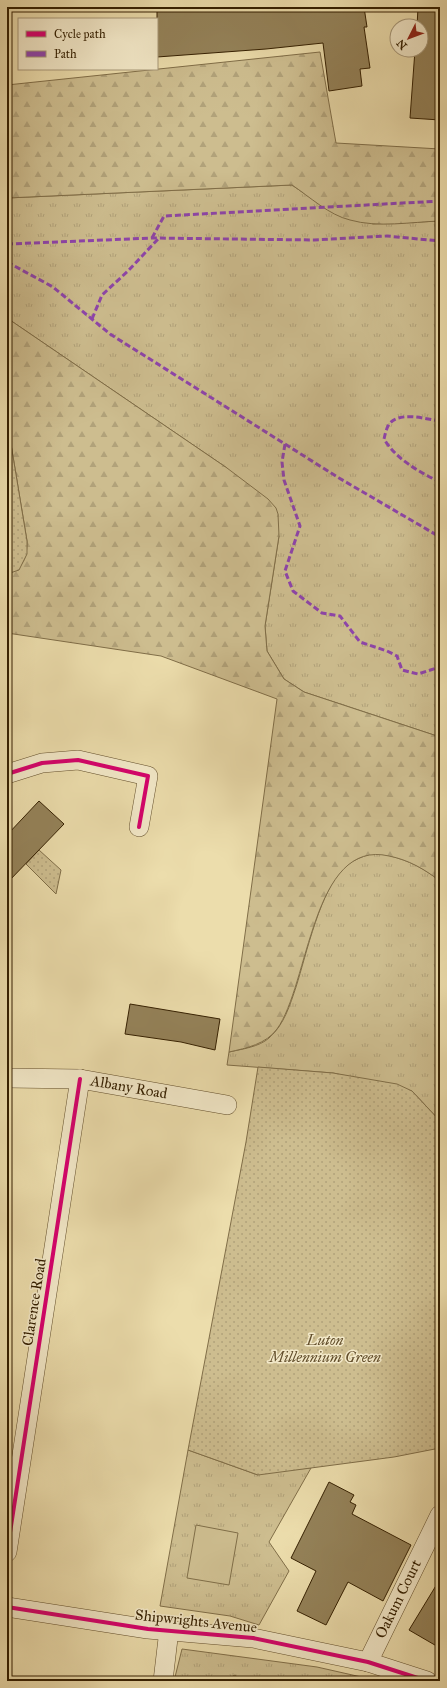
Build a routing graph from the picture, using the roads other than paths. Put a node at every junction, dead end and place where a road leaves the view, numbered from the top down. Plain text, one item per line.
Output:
1 (7, 774) edge
2 (139, 827) dead end
3 (7, 1078) edge
4 (80, 1079) junction
5 (227, 1105) dead end
6 (440, 1514) edge
7 (7, 1552) edge
8 (7, 1607) edge
9 (169, 1630) junction
10 (368, 1662) junction
11 (163, 1681) edge
12 (427, 1681) edge

1 - 2 street
3 - 4 street, Albany Road
4 - 5 street, Albany Road
4 - 7 street, Clarence Road
6 - 10 street, Oakum Court
8 - 9 street, Shipwrights Avenue
9 - 10 street, Shipwrights Avenue
9 - 11 street
10 - 12 street, Shipwrights Avenue

